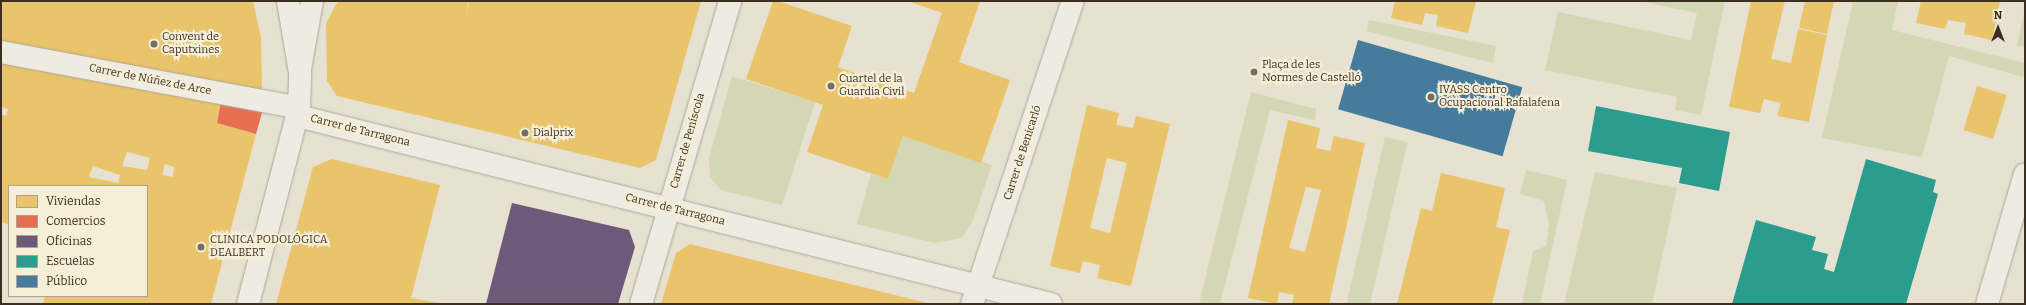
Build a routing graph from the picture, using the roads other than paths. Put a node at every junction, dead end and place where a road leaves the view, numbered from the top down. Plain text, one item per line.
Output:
1 (288, 1) edge
2 (312, 1) edge
3 (730, 1) edge
4 (1073, 1) edge
5 (1, 52) edge
6 (300, 73) junction
7 (299, 112) junction
8 (2025, 174) edge
9 (669, 209) junction
10 (975, 295) edge
11 (248, 304) edge
12 (641, 304) edge
13 (1051, 304) edge
14 (1987, 304) edge

1 - 6 street
2 - 6 street
3 - 9 street, Carrer de Peníscola
4 - 10 street, Carrer de Benicarló
5 - 7 street, Carrer de Núñez de Arce
6 - 7 street
7 - 9 street, Carrer de Tarragona
7 - 11 street
8 - 14 street
9 - 10 street, Carrer de Tarragona
9 - 12 street, Carrer de Peníscola
10 - 13 street, Carrer de Tarragona

